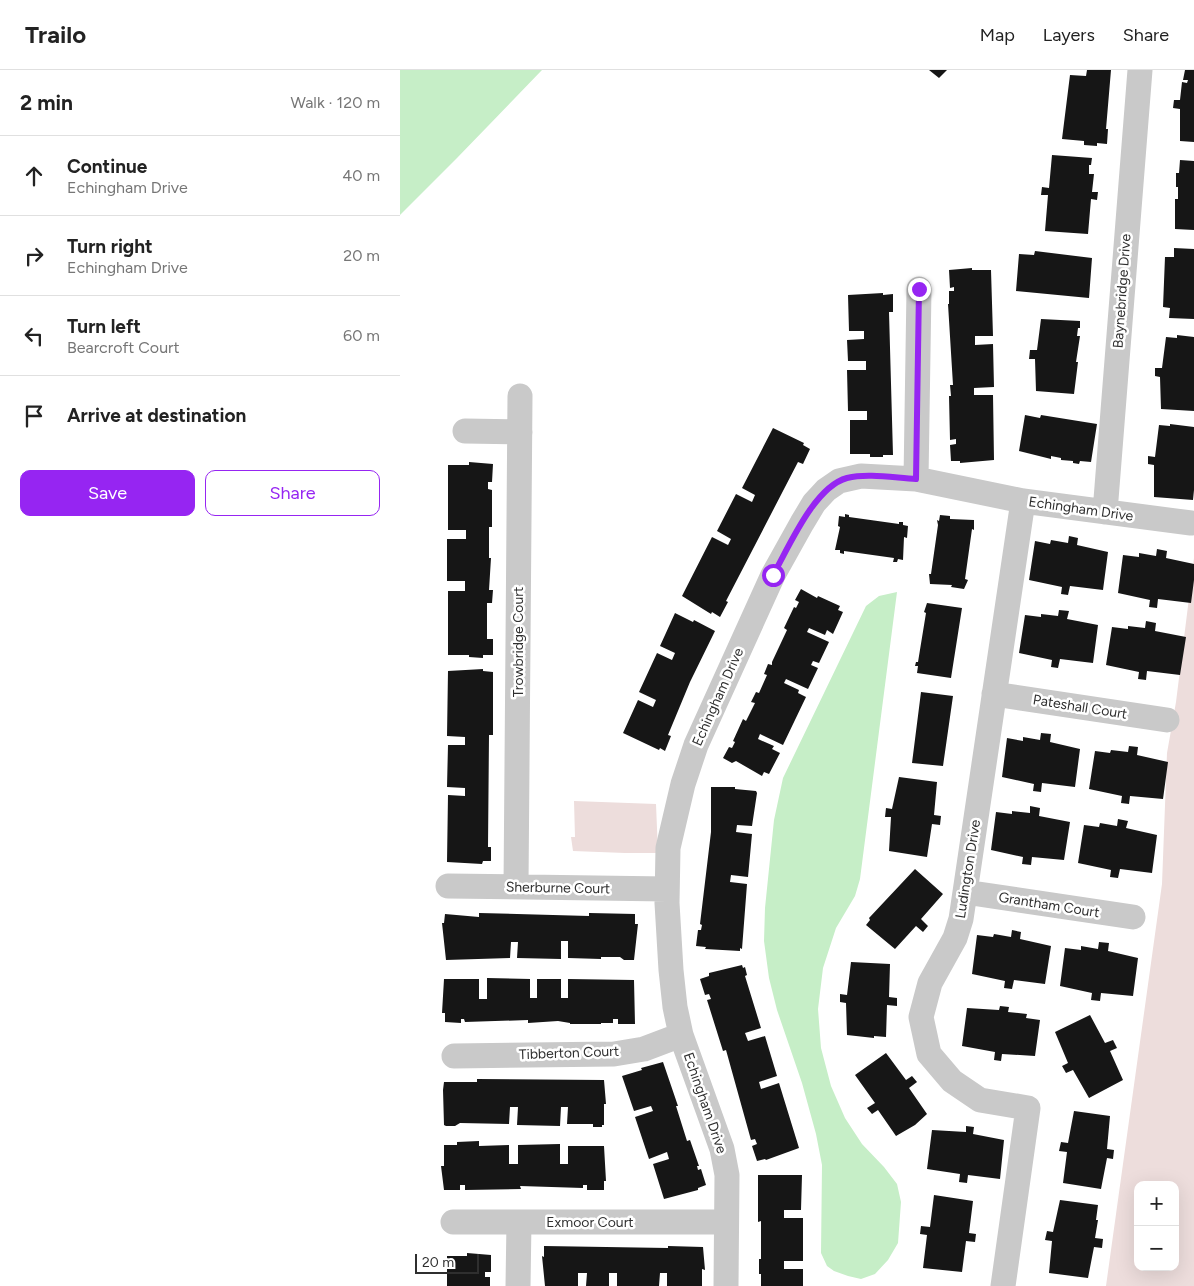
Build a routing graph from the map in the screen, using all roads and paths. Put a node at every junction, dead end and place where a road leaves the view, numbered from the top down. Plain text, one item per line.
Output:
1 (1140, 70) edge
2 (919, 289) dead end
3 (520, 396) dead end
4 (465, 431) dead end
5 (520, 432) junction
6 (916, 479) junction
7 (1022, 501) junction
8 (1105, 512) junction
9 (1191, 523) dead end
10 (994, 694) junction
11 (1167, 720) dead end
12 (448, 886) dead end
13 (516, 888) junction
14 (667, 889) junction
15 (965, 892) junction
16 (1133, 917) dead end
17 (681, 1035) junction
18 (454, 1056) dead end
19 (453, 1222) dead end
20 (519, 1222) junction
21 (726, 1222) junction
22 (518, 1286) edge
23 (726, 1286) edge
24 (1003, 1286) edge

1 - 8 street, Baynebridge Drive
2 - 6 street
3 - 5 street, Trowbridge Court
4 - 5 street
5 - 13 street, Trowbridge Court
6 - 7 street, Echingham Drive
6 - 14 street, Echingham Drive
7 - 8 street, Echingham Drive
7 - 10 street, Ludington Drive
8 - 9 street, Echingham Drive
10 - 11 street, Pateshall Court
10 - 15 street, Ludington Drive
12 - 13 street, Sherburne Court
13 - 14 street, Sherburne Court
14 - 17 street, Echingham Drive
15 - 16 street, Grantham Court
15 - 24 street, Ludington Drive
17 - 18 street, Tibberton Court
17 - 21 street, Echingham Drive
19 - 20 street, Exmoor Court
20 - 21 street, Exmoor Court
20 - 22 street
21 - 23 street, Echingham Drive

